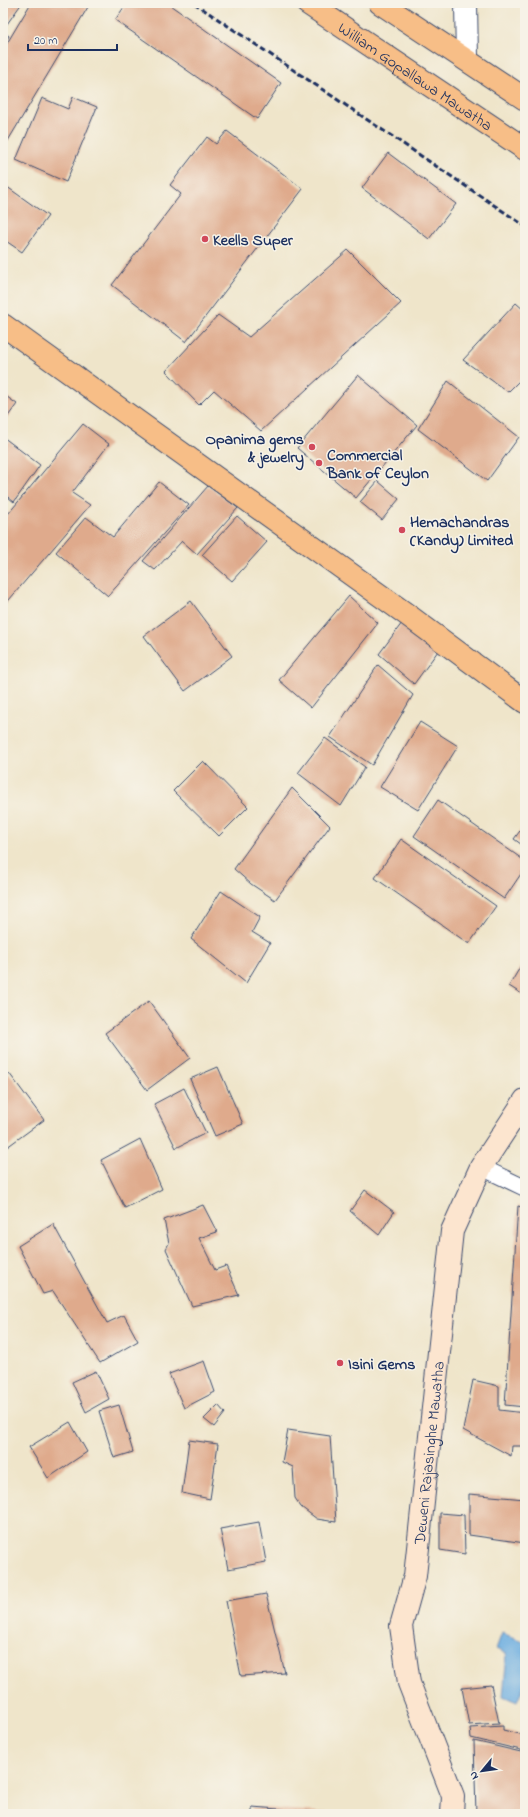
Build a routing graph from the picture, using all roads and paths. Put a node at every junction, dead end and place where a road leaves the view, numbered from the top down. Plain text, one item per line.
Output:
1 (307, 3) edge
2 (380, 3) edge
3 (466, 3) edge
4 (467, 59) junction
5 (525, 99) edge
6 (525, 149) edge
7 (3, 325) edge
8 (525, 702) edge
9 (525, 1100) edge
10 (481, 1167) junction
11 (525, 1188) edge
12 (452, 1814) edge

1 - 6 main road, William Gopallawa Mawatha
2 - 4 main road
3 - 4 street
4 - 5 main road
7 - 8 main road
9 - 10 street, Deweni Rajasinghe Mawatha
10 - 11 lane
10 - 12 street, Deweni Rajasinghe Mawatha

